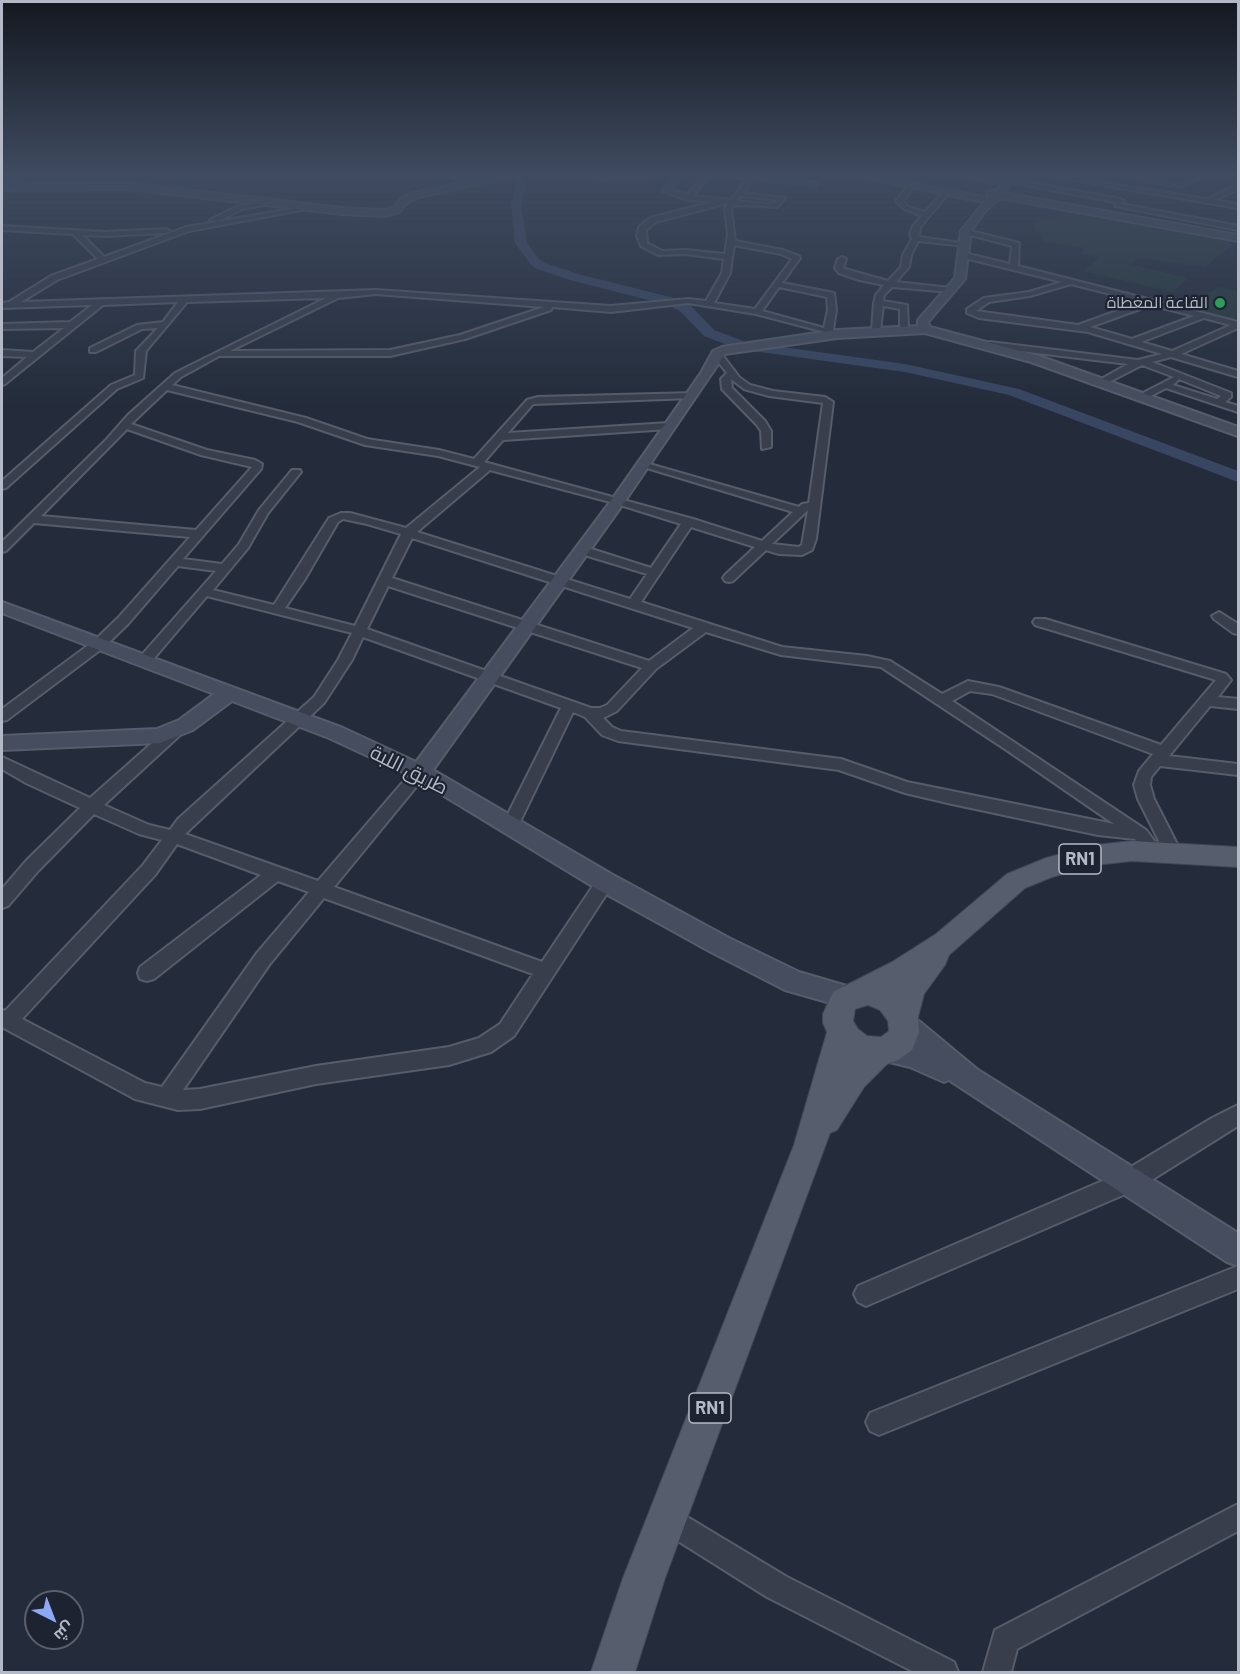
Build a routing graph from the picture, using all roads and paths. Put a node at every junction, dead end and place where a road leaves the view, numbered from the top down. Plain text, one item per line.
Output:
1 (95, 252) edge
2 (122, 252) edge
3 (661, 252) edge
4 (682, 252) edge
5 (686, 252) edge
6 (729, 252) edge
7 (777, 252) edge
8 (909, 252) edge
9 (964, 252) edge
10 (970, 252) edge
11 (1016, 252) edge
12 (728, 258) junction
13 (102, 259) junction
14 (842, 259) dead end
15 (1014, 268) junction
16 (1071, 282) junction
17 (776, 284) junction
18 (891, 284) junction
19 (951, 290) junction
20 (339, 295) junction
21 (184, 300) junction
22 (101, 302) junction
23 (1152, 302) junction
24 (710, 303) junction
25 (878, 303) junction
26 (555, 305) junction
27 (4, 307) edge
28 (757, 312) junction
29 (1204, 315) junction
30 (166, 324) junction
31 (1239, 324) edge
32 (2, 326) edge
33 (72, 326) junction
34 (1076, 327) junction
35 (925, 329) junction
36 (876, 330) junction
37 (906, 330) junction
38 (833, 333) junction
39 (1134, 341) junction
40 (93, 350) dead end
41 (722, 352) junction
42 (2, 353) edge
43 (1175, 353) junction
44 (217, 354) junction
45 (1039, 354) junction
46 (34, 356) junction
47 (1106, 358) junction
48 (1141, 362) junction
49 (733, 374) junction
50 (1239, 374) edge
51 (1181, 377) junction
52 (2, 382) edge
53 (1101, 383) junction
54 (164, 386) junction
55 (1164, 386) junction
56 (692, 394) junction
57 (1144, 396) junction
58 (1217, 403) junction
59 (1239, 409) edge
60 (124, 425) junction
61 (669, 426) junction
62 (1239, 432) edge
63 (500, 437) junction
64 (766, 447) dead end
65 (482, 465) junction
66 (642, 465) junction
67 (296, 472) dead end
68 (2, 486) edge
69 (814, 500) junction
70 (618, 501) junction
71 (801, 512) junction
72 (33, 519) junction
73 (689, 521) junction
74 (408, 533) junction
75 (200, 534) junction
76 (763, 545) junction
77 (2, 548) edge
78 (582, 550) junction
79 (176, 562) junction
80 (225, 568) junction
81 (652, 572) junction
82 (729, 578) dead end
83 (384, 580) junction
84 (561, 580) junction
85 (206, 592) junction
86 (633, 603) junction
87 (2, 607) edge
88 (277, 611) junction
89 (1219, 616) dead end
90 (1040, 622) dead end
91 (528, 625) junction
92 (703, 627) junction
93 (1239, 630) edge
94 (360, 631) junction
95 (99, 644) junction
96 (145, 660) junction
97 (651, 666) junction
98 (489, 677) junction
99 (229, 693) junction
100 (942, 700) junction
101 (1208, 701) junction
102 (1239, 704) edge
103 (569, 706) junction
104 (590, 713) junction
105 (2, 716) edge
106 (300, 719) junction
107 (174, 732) junction
108 (2, 743) edge
109 (1161, 756) junction
110 (2, 762) edge
111 (1239, 770) edge
112 (420, 772) junction
113 (92, 806) junction
114 (510, 826) junction
115 (175, 837) junction
116 (1155, 845) junction
117 (1239, 857) edge
118 (275, 874) junction
119 (605, 882) junction
120 (321, 890) junction
121 (2, 901) edge
122 (946, 942) junction
123 (546, 971) junction
124 (147, 973) dead end
125 (847, 1009) junction
126 (5, 1019) edge
127 (904, 1020) junction
128 (883, 1051) junction
129 (968, 1078) junction
130 (166, 1098) junction
131 (1239, 1115) edge
132 (810, 1145) junction
133 (1129, 1181) junction
134 (1239, 1251) edge
135 (1239, 1278) edge
136 (866, 1294) dead end
137 (879, 1422) dead end
138 (1239, 1517) edge
139 (669, 1519) junction
140 (613, 1672) edge
141 (944, 1672) edge
142 (997, 1672) edge

1 - 13 street
2 - 13 street
3 - 4 street
5 - 12 street
6 - 12 street
7 - 17 street
8 - 18 street
9 - 19 street
10 - 15 street
11 - 15 street
12 - 24 street
13 - 27 street
14 - 18 street
15 - 16 street
16 - 23 street
16 - 34 street
17 - 28 street
17 - 38 street
18 - 19 street
18 - 25 street
19 - 35 street
20 - 21 street
20 - 26 street
20 - 44 street
21 - 22 street
21 - 30 street
22 - 27 street
22 - 33 street
23 - 29 street
23 - 34 street
24 - 26 street
24 - 28 street
25 - 36 street
25 - 37 street
26 - 44 street
28 - 38 street
29 - 31 street
29 - 39 street
30 - 40 street
30 - 68 street
31 - 43 street
32 - 33 street
33 - 46 street
34 - 39 street
34 - 45 street
35 - 37 street
35 - 45 street
36 - 37 street
36 - 38 street
38 - 41 street
39 - 43 street
39 - 47 street
41 - 49 street
41 - 56 street
42 - 46 street
43 - 48 street
43 - 50 street
44 - 54 street
45 - 47 street
45 - 53 street
46 - 52 street
47 - 48 street
48 - 51 street
48 - 53 street
49 - 64 street
49 - 69 street
51 - 55 street
51 - 58 street
53 - 57 street
54 - 60 street
54 - 65 street
55 - 57 street
55 - 58 street
56 - 61 street
56 - 63 street
57 - 62 street
58 - 59 street
60 - 72 street
60 - 75 street
61 - 63 street
61 - 66 street
63 - 65 street
65 - 70 street
65 - 74 street
66 - 70 street
66 - 71 street
67 - 80 street
69 - 71 street
69 - 76 street
70 - 73 street
70 - 78 street
71 - 76 street
72 - 75 street
72 - 77 street
73 - 76 street
73 - 81 street
74 - 83 street
74 - 84 street
74 - 88 street
75 - 79 street
76 - 82 street
78 - 81 street
78 - 84 street
79 - 80 street
79 - 95 street
80 - 85 street
81 - 86 street
83 - 91 street
83 - 94 street
84 - 86 street
84 - 91 street
85 - 88 street
85 - 96 street
86 - 92 street
87 - 95 street, طريق اللبة
88 - 94 street
89 - 93 street
90 - 101 street
91 - 97 street
91 - 98 street
92 - 97 street
92 - 100 street
94 - 98 street
94 - 106 street
95 - 96 street, طريق اللبة
95 - 105 street
96 - 99 street, طريق اللبة
97 - 104 street
98 - 103 street
98 - 112 street
99 - 106 street, طريق اللبة
99 - 107 street
100 - 109 street
100 - 116 street
101 - 102 street
101 - 109 street
103 - 104 street
103 - 114 street
104 - 116 street
106 - 112 street, طريق اللبة
106 - 115 street
107 - 108 street
107 - 113 street
109 - 111 street
109 - 116 street
110 - 113 street
112 - 114 street, طريق اللبة
112 - 120 street
113 - 115 street
113 - 121 street
114 - 119 street, طريق اللبة
115 - 118 street
115 - 126 street
116 - 117 main road, RN1
116 - 122 main road, RN1
118 - 120 street
118 - 124 street
119 - 123 street
119 - 125 street, طريق اللبة
120 - 123 street
120 - 130 street
122 - 125 main road, RN1
122 - 127 main road, RN1
123 - 130 street
125 - 127 main road
125 - 128 main road
125 - 132 main road, RN1
126 - 130 street
127 - 128 main road, RN1
127 - 129 street
128 - 129 street
128 - 132 main road, RN1
129 - 133 street
131 - 133 street
132 - 139 main road, RN1
133 - 134 street
133 - 136 street
135 - 137 street
138 - 142 street
139 - 140 main road, RN1
139 - 141 street

